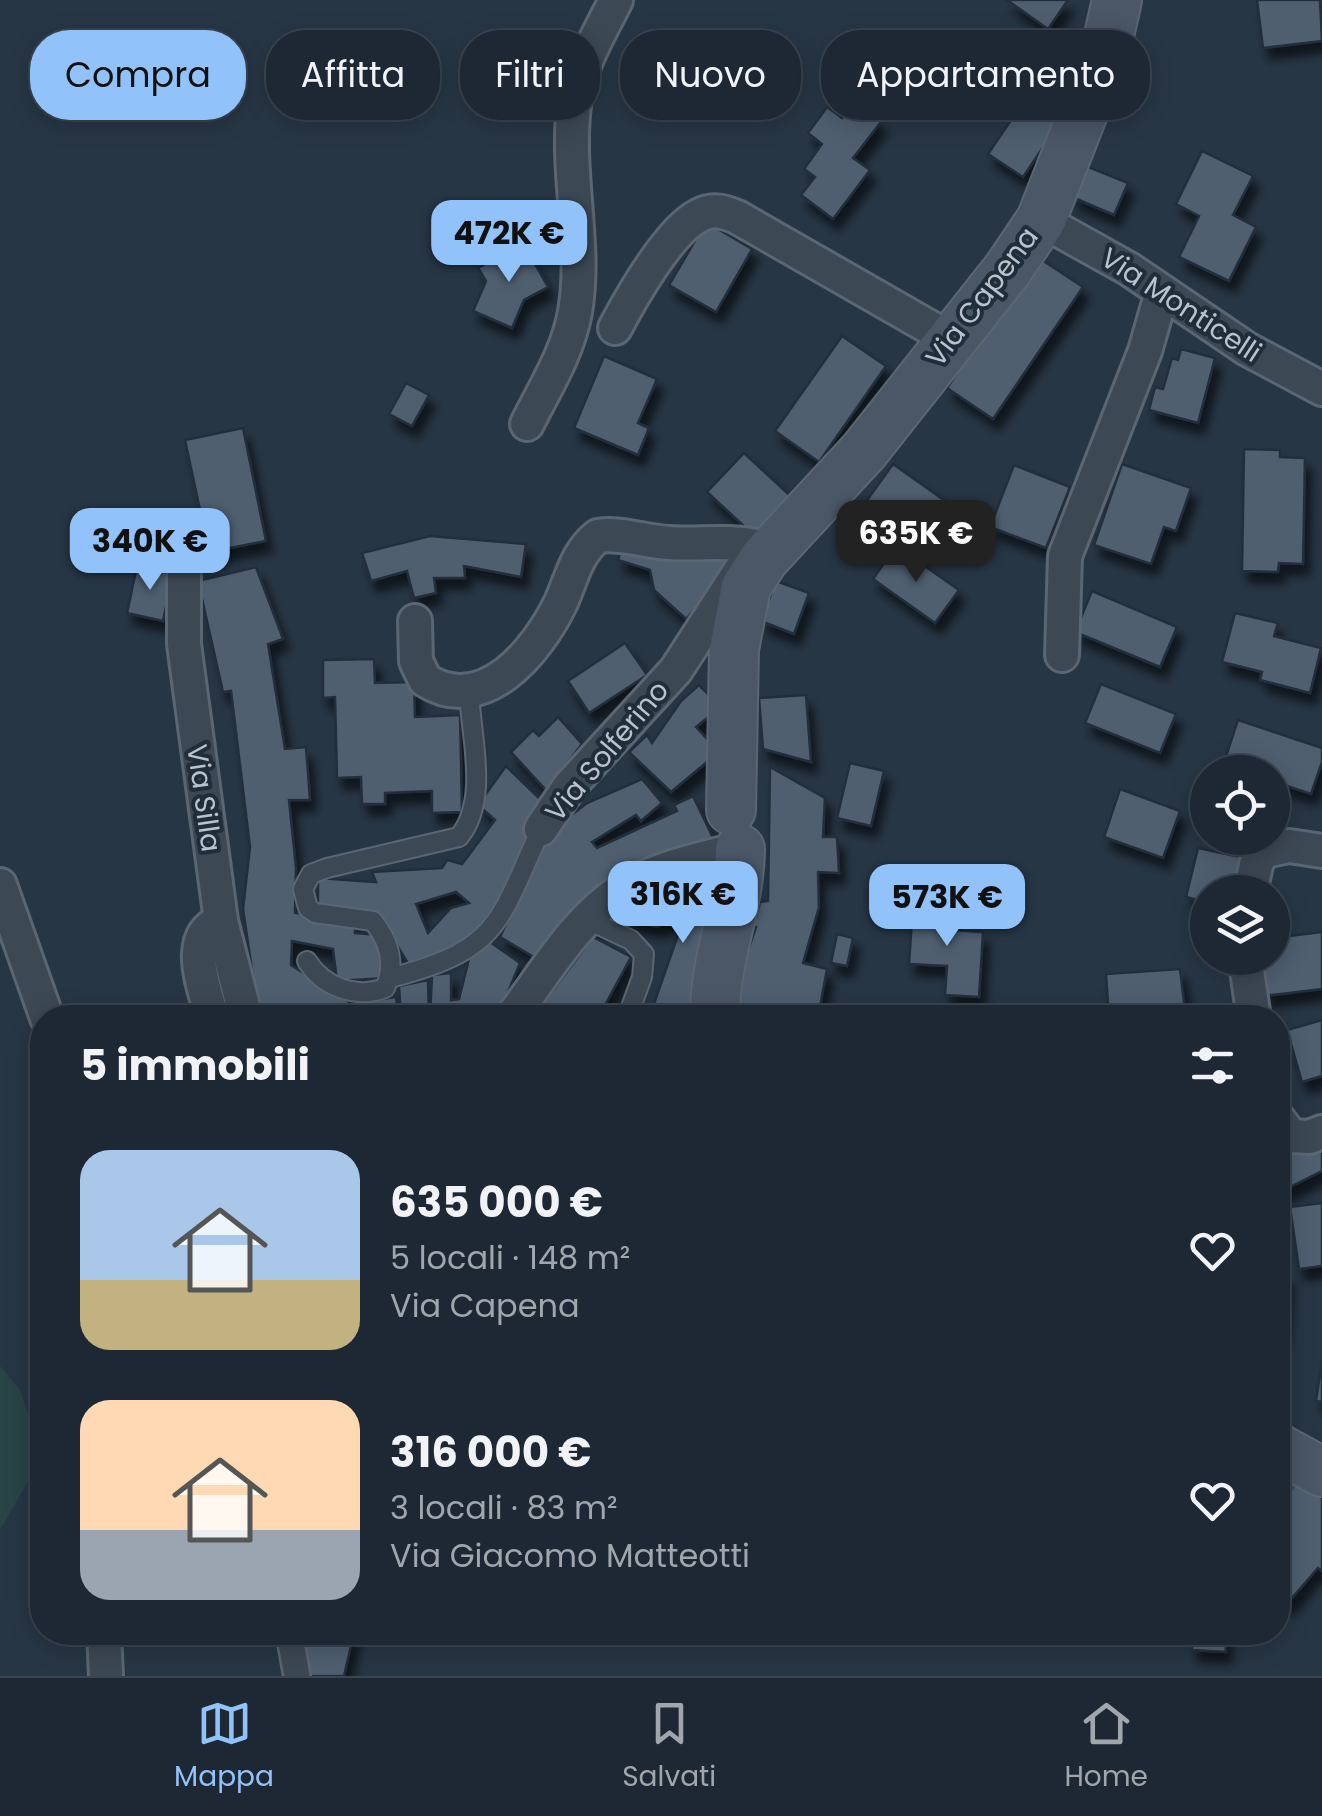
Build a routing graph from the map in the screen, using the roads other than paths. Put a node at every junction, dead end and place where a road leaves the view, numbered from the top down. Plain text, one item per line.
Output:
1 (616, 0) edge
2 (1118, 0) edge
3 (1040, 220) junction
4 (1162, 292) junction
5 (615, 328) dead end
6 (950, 340) junction
7 (1322, 390) edge
8 (526, 424) dead end
9 (763, 548) junction
10 (184, 576) dead end
11 (415, 621) dead end
12 (1062, 655) dead end
13 (469, 690) junction
14 (542, 828) joint
15 (737, 842) junction
16 (1322, 851) edge
17 (1254, 875) edge
18 (0, 884) edge
19 (221, 920) junction
20 (588, 920) junction
21 (307, 961) dead end
22 (1248, 975) edge
23 (390, 978) junction
24 (42, 1005) edge
25 (209, 1005) edge
26 (243, 1005) edge
27 (521, 1005) edge
28 (632, 1005) edge
29 (716, 1005) edge
30 (1252, 1005) edge
31 (1322, 1132) edge
32 (1290, 1133) edge
33 (105, 1645) edge
34 (291, 1645) edge
35 (106, 1676) edge
36 (297, 1676) edge

1 - 8 street
2 - 3 main road, Via Capena
3 - 4 street, Via Monticelli
3 - 6 main road, Via Capena
4 - 7 street, Via Monticelli
4 - 12 street
5 - 6 street
6 - 9 main road, Via Capena
9 - 13 street
9 - 14 street, Via Solferino
9 - 15 main road, Via Capena
10 - 19 street, Via Silla
11 - 13 street
13 - 23 lane
14 - 23 lane, Via Solferino
15 - 20 street
15 - 29 main road, Via Capena
16 - 17 street
18 - 24 street
19 - 25 street
19 - 26 street, Via Silla
20 - 27 street
20 - 28 lane
21 - 23 lane, Via Solferino
22 - 30 street
31 - 32 street
33 - 35 street
34 - 36 street

